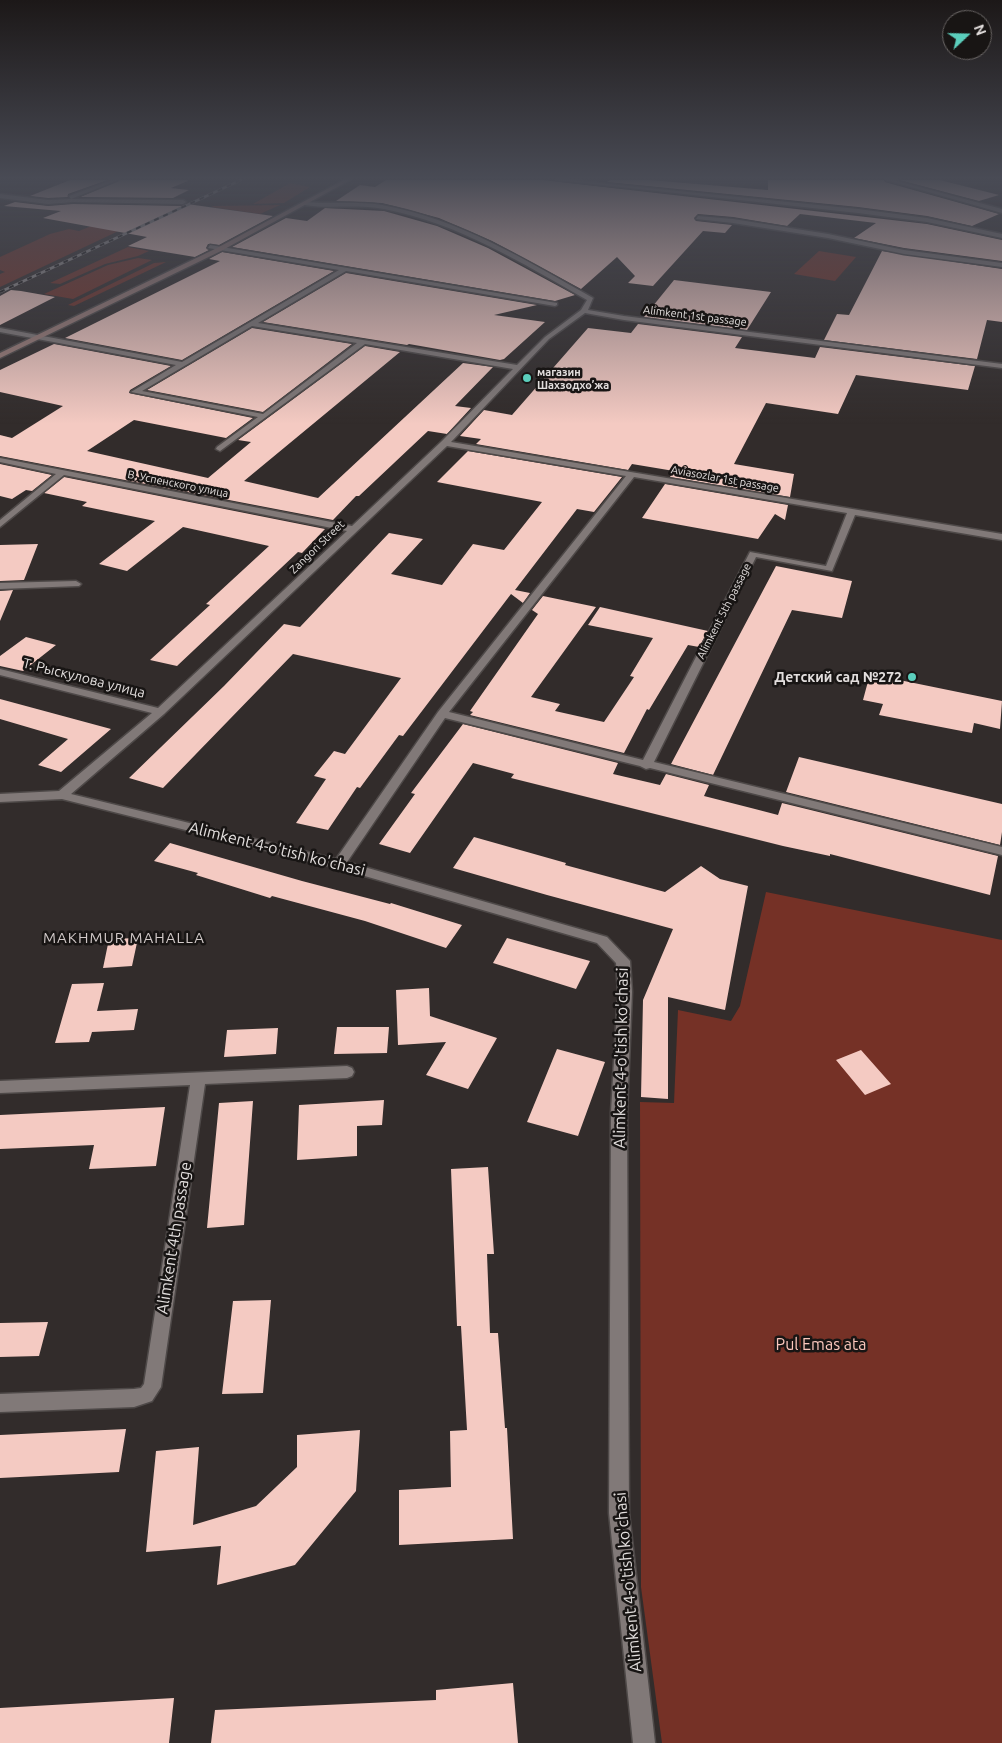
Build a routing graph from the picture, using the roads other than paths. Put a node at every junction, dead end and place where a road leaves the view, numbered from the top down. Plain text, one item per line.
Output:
1 (178, 261) edge
2 (196, 261) edge
3 (294, 261) edge
4 (522, 261) edge
5 (974, 261) edge
6 (1002, 265) edge
7 (345, 270) junction
8 (555, 304) dead end
9 (584, 311) junction
10 (252, 324) junction
11 (0, 330) edge
12 (27, 335) junction
13 (38, 338) junction
14 (362, 343) junction
15 (0, 348) edge
16 (0, 356) edge
17 (183, 364) junction
18 (517, 366) junction
19 (1002, 366) edge
20 (263, 416) junction
21 (445, 444) junction
22 (220, 449) dead end
23 (0, 460) edge
24 (62, 473) junction
25 (631, 475) junction
26 (852, 512) junction
27 (0, 524) edge
28 (352, 529) junction
29 (1002, 537) edge
30 (76, 584) dead end
31 (0, 586) edge
32 (0, 672) edge
33 (160, 712) junction
34 (442, 714) junction
35 (646, 766) junction
36 (62, 795) junction
37 (0, 798) edge
38 (1002, 851) edge
39 (339, 864) junction
40 (347, 1072) dead end
41 (198, 1079) junction
42 (0, 1087) edge
43 (0, 1403) edge
44 (644, 1743) edge

1 - 12 main road
2 - 13 main road
3 - 7 street
4 - 9 street
5 - 6 street
7 - 8 street
7 - 10 street
9 - 18 street, Zangori Street
9 - 19 street, Alimkent 1st passage
10 - 14 street
10 - 17 street
11 - 12 street
12 - 13 street
12 - 15 main road
13 - 16 main road
13 - 17 street
14 - 18 street
14 - 20 street
17 - 20 street
18 - 21 street, Zangori Street
20 - 22 street
21 - 25 street, Aviasozlar 1st passage
21 - 28 street, Zangori Street
23 - 24 street, В. Успенского улица
24 - 27 street
24 - 28 street, В. Успенского улица
25 - 26 street, Aviasozlar 1st passage
25 - 34 street
26 - 29 street, Aviasozlar 1st passage
26 - 35 street, Alimkent 5th passage
28 - 33 street, Zangori Street
30 - 31 street
32 - 33 street, Т. Рыскулова улица
33 - 36 street, Zangori Street
34 - 35 street
34 - 39 street
35 - 38 street
36 - 37 street, Alimkent 4-o'tish ko'chasi
36 - 39 street, Alimkent 4-o'tish ko'chasi
39 - 44 street, Alimkent 4-o'tish ko'chasi
40 - 41 street
41 - 42 street
41 - 43 street, Alimkent 4th passage

